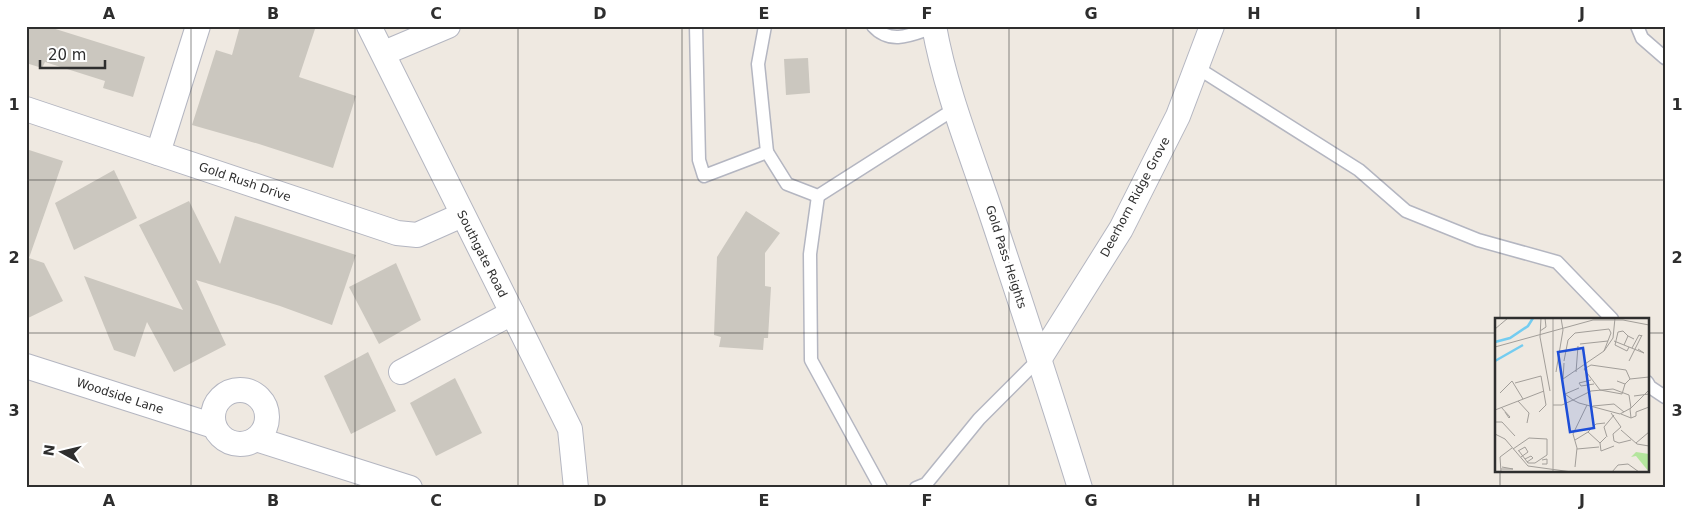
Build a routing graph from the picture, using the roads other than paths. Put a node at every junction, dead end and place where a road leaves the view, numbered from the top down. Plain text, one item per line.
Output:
1 (198, 26) edge
2 (369, 26) edge
3 (696, 26) edge
4 (765, 26) edge
5 (874, 26) edge
6 (934, 26) edge
7 (1212, 26) edge
8 (1637, 26) edge
9 (438, 28) edge
10 (384, 53) junction
11 (1665, 58) edge
12 (1196, 67) junction
13 (956, 108) junction
14 (26, 109) edge
15 (767, 152) junction
16 (158, 153) junction
17 (818, 196) junction
18 (462, 215) junction
19 (512, 313) junction
20 (1611, 318) edge
21 (1040, 358) junction
22 (26, 366) edge
23 (401, 372) dead end
24 (1648, 384) edge
25 (1665, 397) edge
26 (214, 426) junction
27 (256, 439) junction
28 (410, 488) edge
29 (576, 488) edge
30 (881, 488) edge
31 (916, 488) edge
32 (1080, 488) edge

1 - 16 street
2 - 10 street, Southgate Road
3 - 15 lane
4 - 15 lane
5 - 6 lane
6 - 13 street, Gold Pass Heights
7 - 12 street, Deerhorn Ridge Grove
8 - 11 lane
9 - 10 street
10 - 18 street, Southgate Road
12 - 20 lane
12 - 21 street, Deerhorn Ridge Grove
13 - 17 lane
13 - 21 street, Gold Pass Heights
14 - 16 street, Gold Rush Drive
15 - 17 lane
16 - 18 street, Gold Rush Drive
17 - 30 lane
18 - 19 street, Southgate Road
19 - 23 street
19 - 29 street, Southgate Road
21 - 31 lane
21 - 32 street, Gold Pass Heights
22 - 26 street, Woodside Lane
24 - 25 lane
26 - 27 street
26 - 27 street
27 - 28 street

